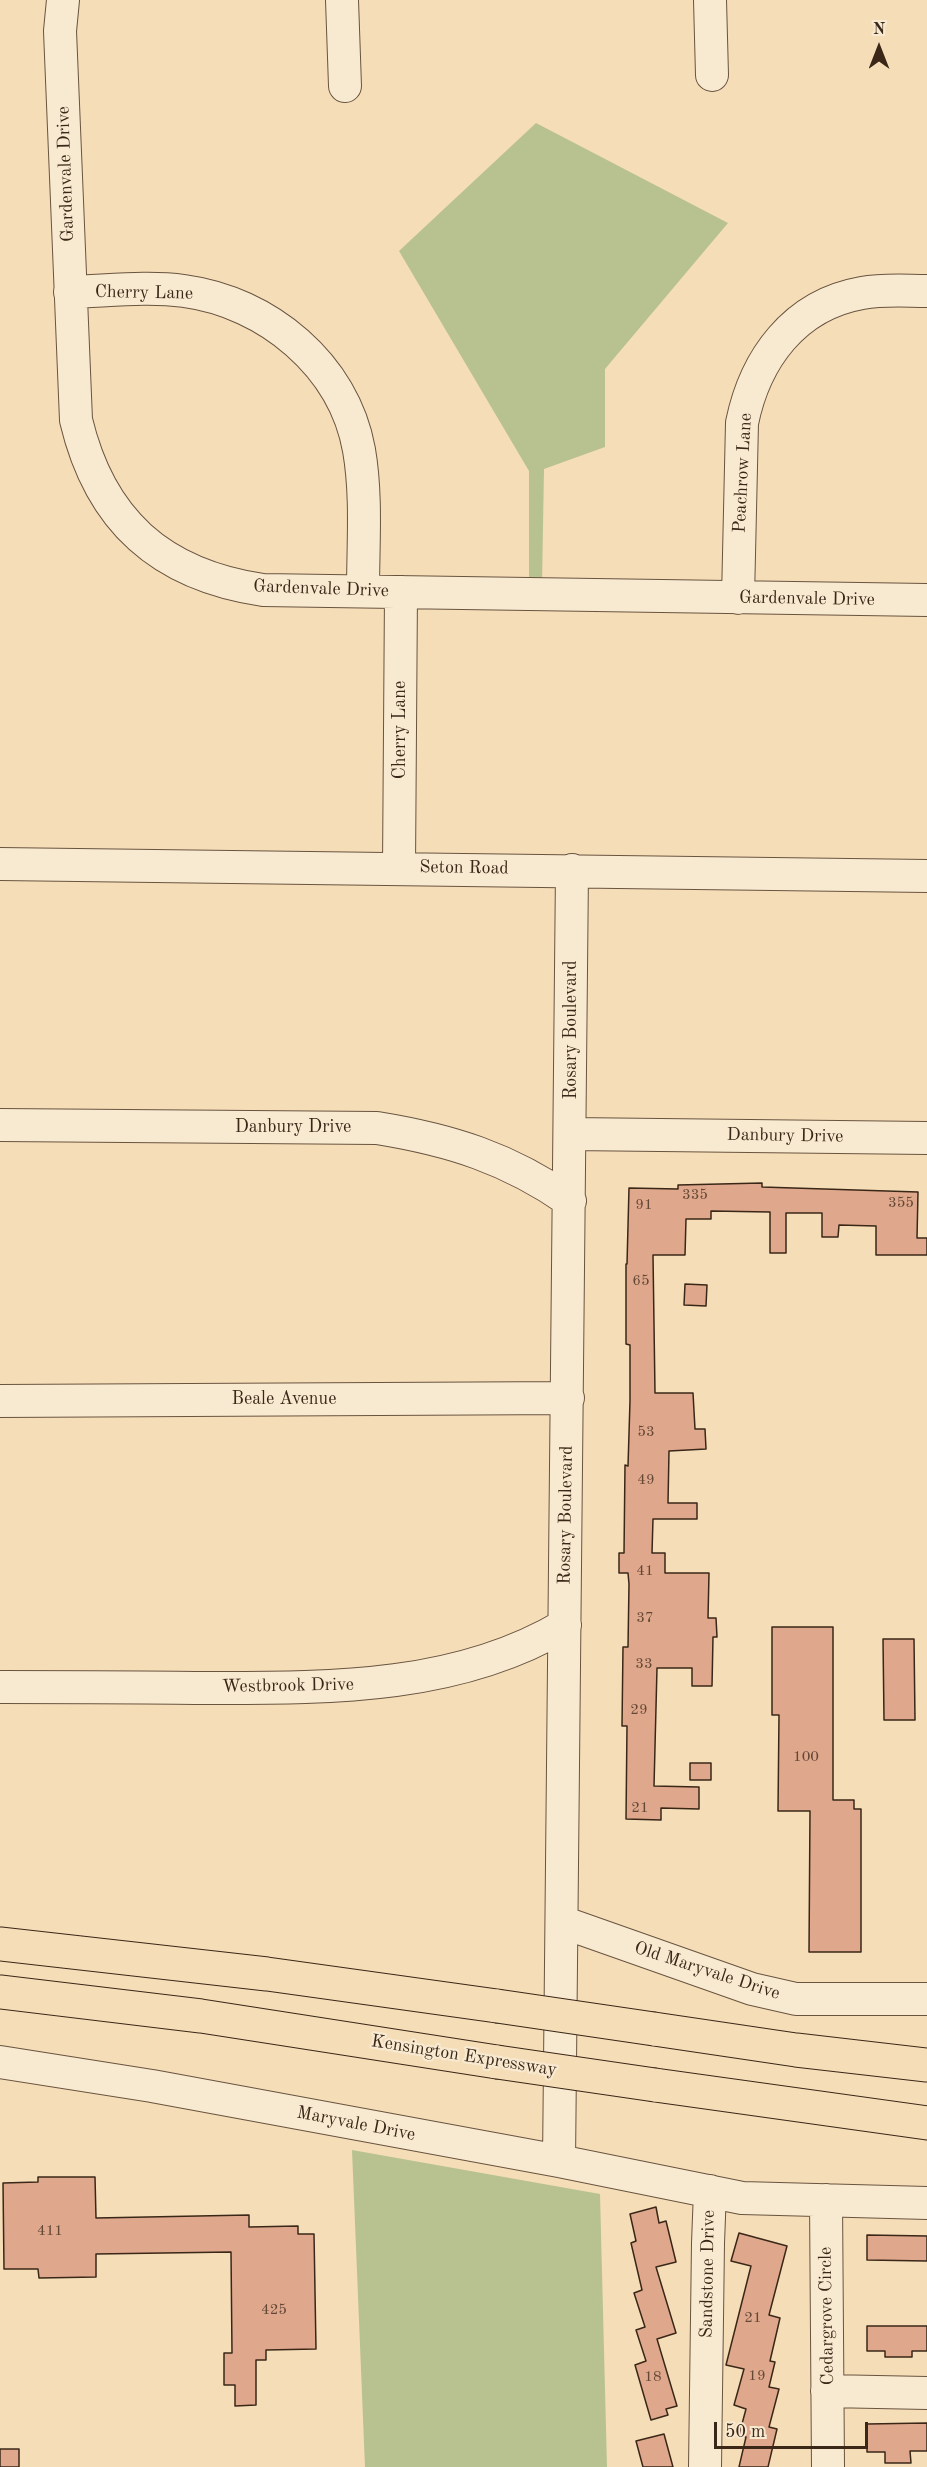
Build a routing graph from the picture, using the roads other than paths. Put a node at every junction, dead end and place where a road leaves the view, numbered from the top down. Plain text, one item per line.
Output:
1 (63, 0) edge
2 (342, 0) edge
3 (710, 0) edge
4 (712, 75) dead end
5 (345, 86) dead end
6 (927, 291) edge
7 (70, 292) junction
8 (363, 591) junction
9 (401, 592) junction
10 (738, 598) junction
11 (927, 600) edge
12 (0, 864) edge
13 (399, 867) junction
14 (572, 870) junction
15 (927, 876) edge
16 (0, 1125) edge
17 (570, 1134) junction
18 (927, 1138) edge
19 (570, 1201) junction
20 (568, 1398) junction
21 (0, 1401) edge
22 (565, 1625) junction
23 (0, 1687) edge
24 (562, 1922) junction
25 (0, 1944) edge
26 (0, 1992) edge
27 (927, 1999) edge
28 (0, 2062) edge
29 (927, 2065) edge
30 (927, 2123) edge
31 (559, 2161) junction
32 (710, 2191) junction
33 (826, 2200) junction
34 (927, 2203) edge
35 (827, 2391) junction
36 (927, 2393) edge
37 (705, 2467) edge
38 (828, 2467) edge

1 - 7 street, Gardenvale Drive
2 - 5 street
3 - 4 street
6 - 10 street, Peachrow Lane
7 - 8 street, Gardenvale Drive
7 - 8 street, Cherry Lane
8 - 9 street, Gardenvale Drive
9 - 10 street, Gardenvale Drive
9 - 13 street, Cherry Lane
10 - 11 street, Gardenvale Drive
12 - 13 street, Seton Road
13 - 14 street, Seton Road
14 - 15 street, Seton Road
14 - 17 street, Rosary Boulevard
16 - 19 street, Danbury Drive
17 - 18 street, Danbury Drive
17 - 19 street, Rosary Boulevard
19 - 20 street, Rosary Boulevard
20 - 21 street, Beale Avenue
20 - 22 street, Rosary Boulevard
22 - 23 street, Westbrook Drive
22 - 24 street, Rosary Boulevard
24 - 27 street, Old Maryvale Drive
24 - 31 street, Rosary Boulevard
25 - 29 highway, bridge
26 - 30 highway, Kensington Expressway, bridge
28 - 31 street, Maryvale Drive
31 - 32 street, Maryvale Drive
32 - 33 street, Sandstone Drive
32 - 37 street, Sandstone Drive
33 - 34 street, Sandstone Drive
33 - 35 street, Cedargrove Circle
35 - 36 street
35 - 38 street, Cedargrove Circle

